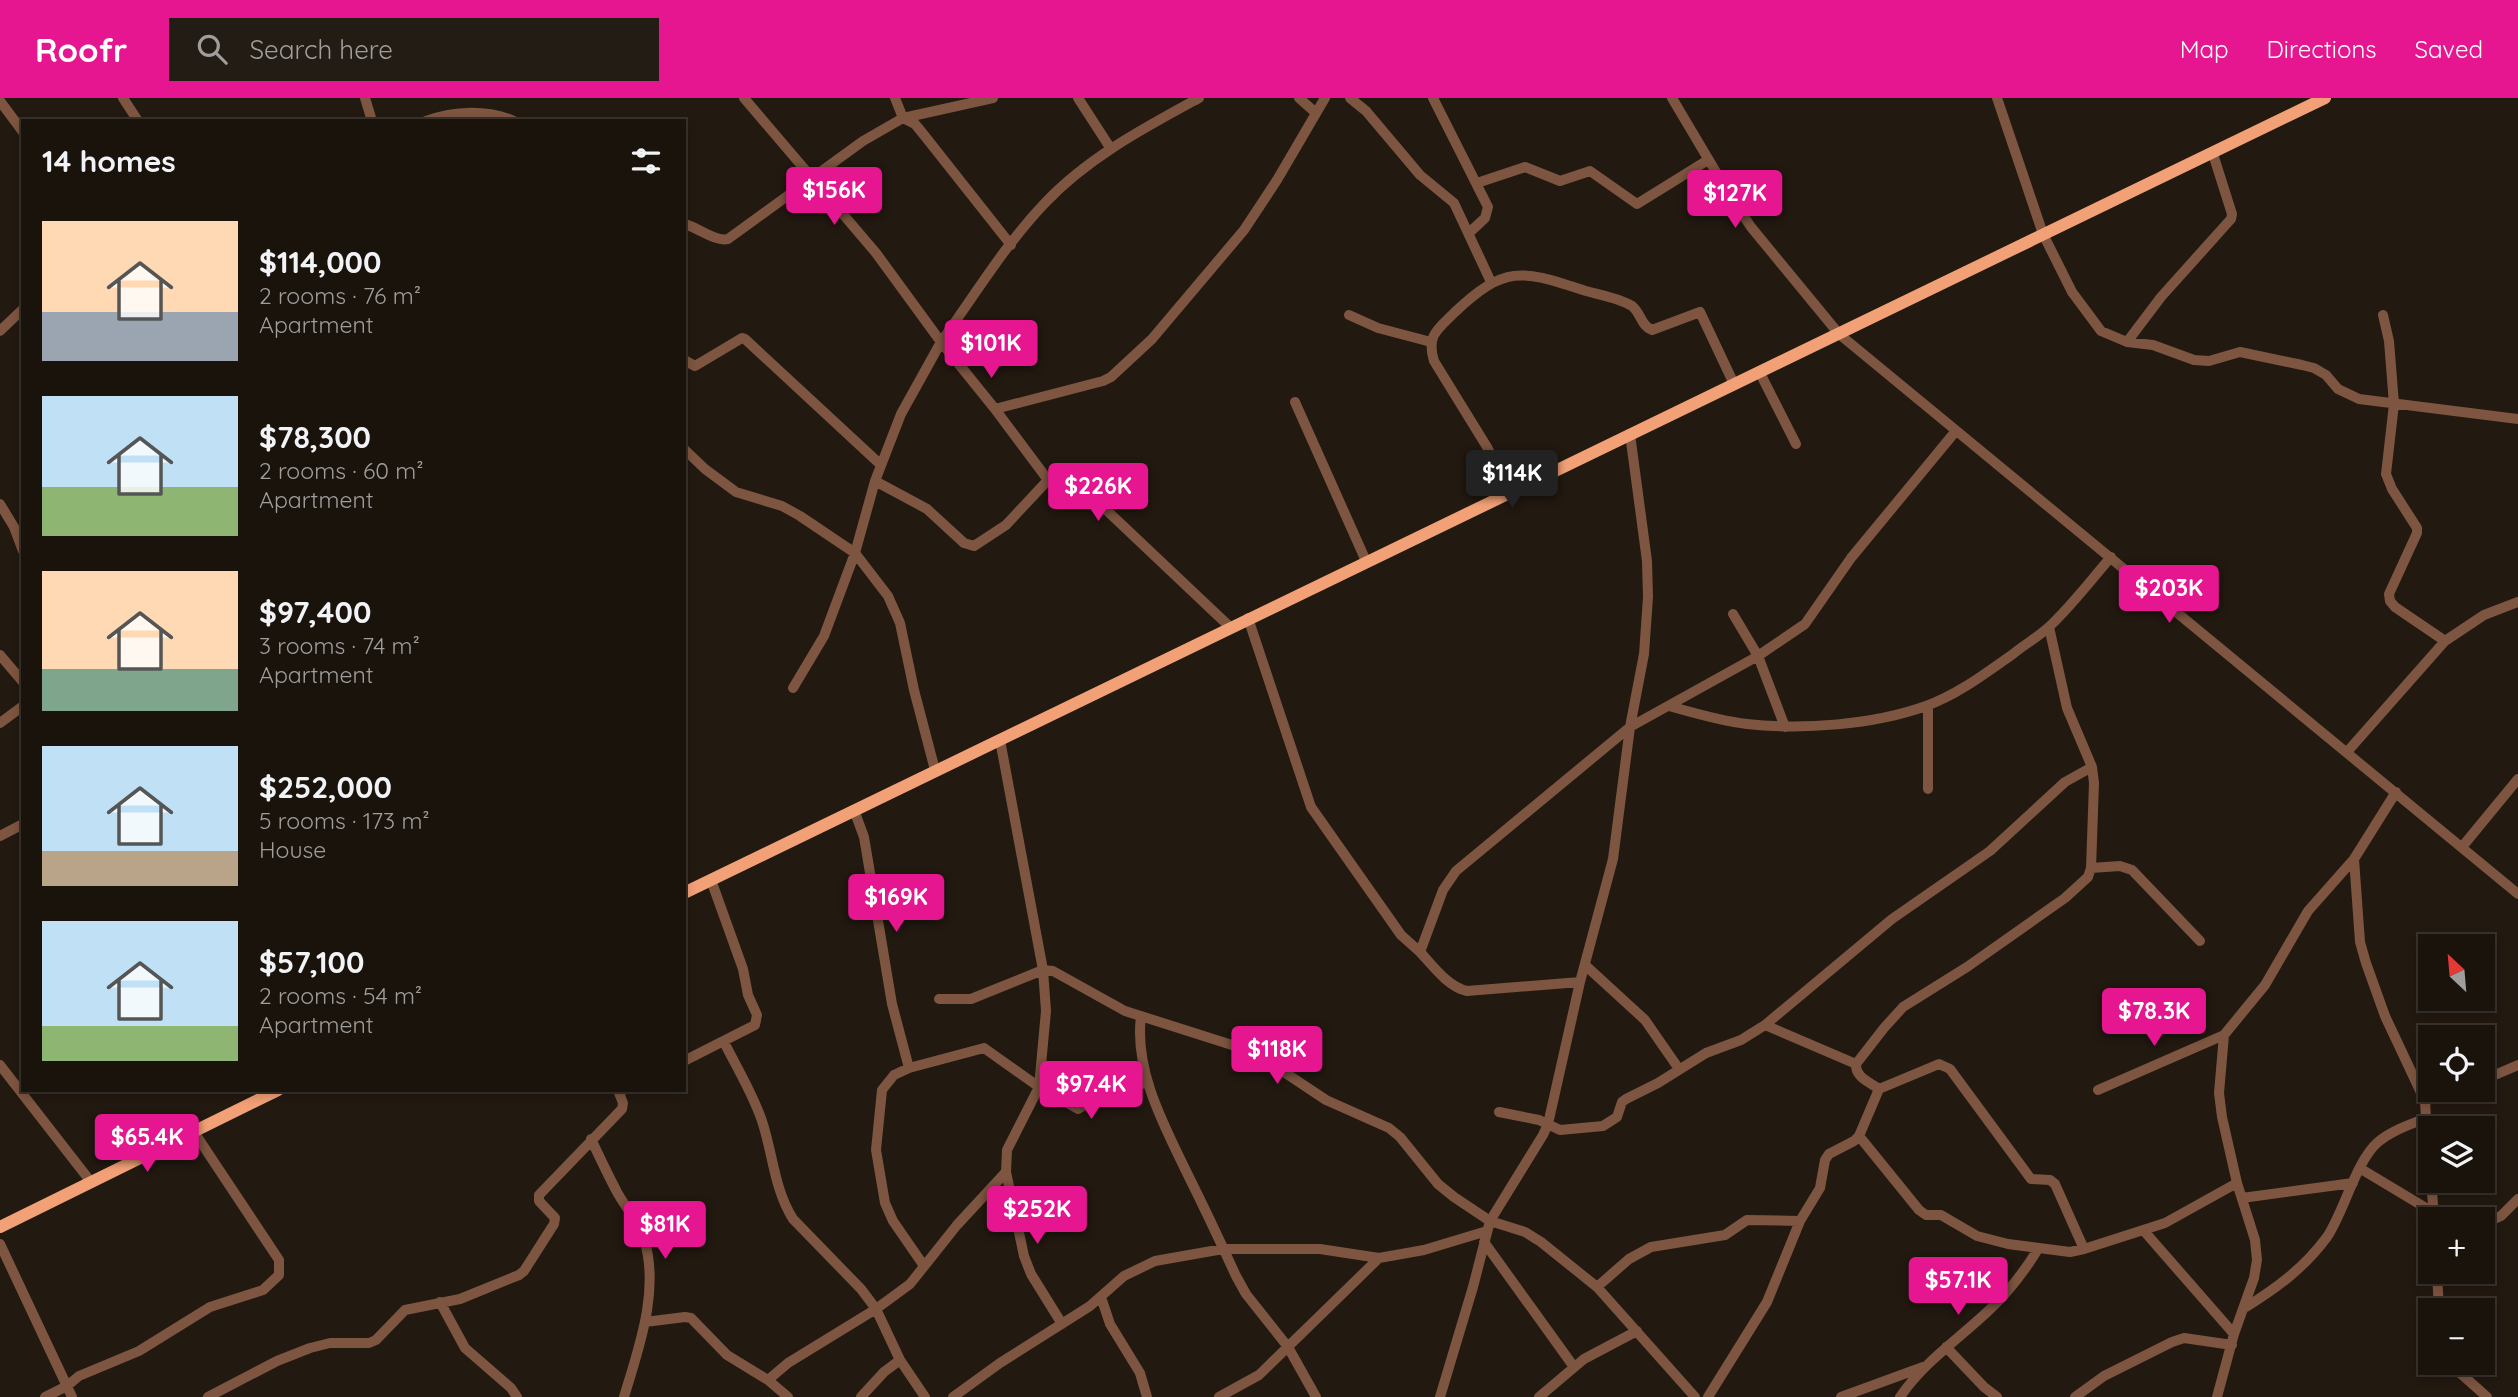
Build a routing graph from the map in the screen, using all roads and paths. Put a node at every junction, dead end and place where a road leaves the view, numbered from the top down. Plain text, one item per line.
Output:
1 (123, 98) edge
2 (365, 98) edge
3 (744, 98) edge
4 (895, 98) edge
5 (993, 98) edge
6 (1078, 98) edge
7 (1199, 98) edge
8 (1299, 98) edge
9 (1325, 98) edge
10 (1350, 98) edge
11 (1433, 98) edge
12 (1997, 98) edge
13 (2325, 98) edge
14 (1676, 99) edge
15 (0, 101) edge
16 (1316, 113) junction
17 (903, 118) junction
18 (137, 119) edge
19 (371, 119) edge
20 (433, 119) edge
21 (509, 119) edge
22 (21, 129) edge
23 (1111, 149) junction
24 (2213, 154) junction
25 (1708, 160) junction
26 (814, 178) junction
27 (1478, 183) junction
28 (686, 224) edge
29 (1469, 233) junction
30 (2043, 234) junction
31 (1011, 245) junction
32 (1491, 282) junction
33 (21, 311) edge
34 (1349, 315) dead end
35 (2383, 315) dead end
36 (0, 331) edge
37 (1839, 334) junction
38 (941, 342) junction
39 (1431, 342) junction
40 (2127, 342) junction
41 (686, 361) edge
42 (1760, 373) junction
43 (1734, 384) junction
44 (1295, 402) dead end
45 (2394, 404) junction
46 (995, 409) junction
47 (2518, 419) edge
48 (1955, 432) junction
49 (1630, 434) junction
50 (1796, 444) dead end
51 (686, 451) edge
52 (881, 465) junction
53 (1048, 480) junction
54 (875, 481) junction
55 (1510, 493) junction
56 (0, 504) edge
57 (18, 525) edge
58 (855, 553) junction
59 (2111, 557) junction
60 (1366, 561) junction
61 (2518, 602) edge
62 (1733, 614) dead end
63 (1248, 618) junction
64 (1230, 627) junction
65 (2049, 627) junction
66 (2445, 641) junction
67 (0, 655) edge
68 (1758, 656) junction
69 (21, 680) edge
70 (793, 688) dead end
71 (1669, 706) junction
72 (1928, 706) junction
73 (21, 707) edge
74 (0, 723) edge
75 (1630, 727) junction
76 (1786, 727) junction
77 (1000, 740) junction
78 (2347, 752) junction
79 (2092, 767) junction
80 (935, 770) junction
81 (2518, 779) edge
82 (1928, 789) dead end
83 (2396, 792) junction
84 (854, 810) junction
85 (21, 825) edge
86 (0, 836) edge
87 (2462, 847) junction
88 (2354, 859) junction
89 (2091, 868) junction
90 (711, 880) junction
91 (686, 892) edge
92 (2518, 894) edge
93 (2200, 941) dead end
94 (1420, 952) junction
95 (1585, 965) junction
96 (1043, 970) junction
97 (1580, 982) junction
98 (939, 999) dead end
99 (1141, 1016) junction
100 (1765, 1025) junction
101 (2224, 1035) junction
102 (724, 1042) junction
103 (686, 1060) edge
104 (1856, 1064) junction
105 (0, 1065) edge
106 (2518, 1065) edge
107 (909, 1068) junction
108 (1679, 1069) junction
109 (2495, 1075) edge
110 (1147, 1082) junction
111 (2418, 1086) edge
112 (1039, 1087) junction
113 (1879, 1089) junction
114 (2098, 1090) dead end
115 (271, 1092) edge
116 (620, 1092) edge
117 (1499, 1112) dead end
118 (2418, 1121) edge
119 (1548, 1124) junction
120 (194, 1132) junction
121 (1859, 1136) junction
122 (591, 1139) junction
123 (2361, 1169) junction
124 (1006, 1172) junction
125 (91, 1182) junction
126 (2237, 1183) junction
127 (2353, 1183) junction
128 (2242, 1198) junction
129 (2518, 1199) edge
130 (2419, 1207) edge
131 (2495, 1219) edge
132 (1800, 1221) junction
133 (1488, 1226) junction
134 (0, 1227) edge
135 (2144, 1231) junction
136 (1484, 1242) junction
137 (0, 1244) edge
138 (1223, 1249) junction
139 (2038, 1249) junction
140 (2084, 1249) junction
141 (1378, 1258) junction
142 (924, 1266) junction
143 (1597, 1287) junction
144 (1101, 1297) junction
145 (440, 1302) junction
146 (2246, 1307) junction
147 (876, 1309) junction
148 (645, 1322) junction
149 (1062, 1324) junction
150 (1637, 1331) junction
151 (2234, 1334) junction
152 (2232, 1345) junction
153 (1287, 1347) junction
154 (1945, 1347) junction
155 (900, 1360) junction
156 (1574, 1367) junction
157 (1923, 1367) junction
158 (2462, 1375) edge
159 (768, 1380) junction
160 (67, 1387) junction
161 (45, 1397) edge
162 (72, 1397) edge
163 (208, 1397) edge
164 (517, 1397) edge
165 (624, 1397) edge
166 (788, 1397) edge
167 (861, 1397) edge
168 (925, 1397) edge
169 (953, 1397) edge
170 (1147, 1397) edge
171 (1219, 1397) edge
172 (1316, 1397) edge
173 (1440, 1397) edge
174 (1539, 1397) edge
175 (1695, 1397) edge
176 (1708, 1397) edge
177 (1841, 1397) edge
178 (1900, 1397) edge
179 (1997, 1397) edge
180 (2076, 1397) edge
181 (2217, 1397) edge
182 (2487, 1397) edge

1 - 18 street
2 - 19 street
3 - 26 street
4 - 17 street
5 - 17 street
6 - 23 street
7 - 23 street
8 - 16 street
9 - 16 street
10 - 29 street
11 - 27 street
12 - 30 street
13 - 24 main road
14 - 25 street
15 - 22 street
16 - 46 street
17 - 26 street
17 - 31 street
20 - 21 street
23 - 31 street
24 - 30 main road
24 - 40 street
25 - 27 street
25 - 37 street
26 - 28 street
26 - 38 street
27 - 29 street
29 - 32 street
30 - 37 main road
30 - 40 street
31 - 38 street
32 - 39 street
32 - 43 street
33 - 36 street
34 - 39 street
35 - 45 street
37 - 42 main road
37 - 48 street
38 - 46 street
38 - 52 street
39 - 55 street
40 - 45 street
41 - 52 street
42 - 43 main road
42 - 50 street
43 - 49 main road
44 - 60 street
45 - 47 street
45 - 66 street
46 - 53 street
48 - 59 street
48 - 68 street
49 - 55 main road
49 - 75 street
51 - 58 street
52 - 54 street
53 - 54 street
53 - 64 street
54 - 58 street
55 - 60 main road
56 - 57 street
58 - 70 street
58 - 80 street
59 - 65 street
59 - 78 street
60 - 63 main road
61 - 66 street
62 - 68 street
63 - 64 main road
63 - 94 street
64 - 77 main road
65 - 72 street
65 - 79 street
66 - 78 street
67 - 69 street
68 - 71 street
68 - 76 street
71 - 75 street
71 - 76 street
72 - 76 street
72 - 82 street
73 - 74 street
75 - 94 street
75 - 95 street
77 - 80 main road
77 - 96 street
78 - 83 street
79 - 89 street
79 - 100 street
80 - 84 main road
81 - 87 street
83 - 87 street
83 - 88 street
84 - 90 main road
84 - 107 street
85 - 86 street
87 - 92 street
88 - 101 street
88 - 111 street
89 - 93 street
89 - 104 street
90 - 91 main road
90 - 102 street
94 - 97 street
95 - 97 street
95 - 108 street
96 - 98 street
96 - 99 street
96 - 112 street
97 - 119 street
99 - 110 street
99 - 133 street
100 - 104 street
100 - 108 street
101 - 114 street
101 - 126 street
102 - 103 street
102 - 147 street
104 - 113 street
105 - 125 street
106 - 109 street
107 - 112 street
107 - 142 street
108 - 119 street
110 - 112 street
110 - 138 street
112 - 124 street
113 - 121 street
113 - 140 street
115 - 120 main road
116 - 122 street
117 - 119 street
118 - 123 street
119 - 133 street
120 - 125 main road
120 - 160 street
121 - 132 street
121 - 139 street
122 - 145 street
122 - 148 street
123 - 127 street
123 - 130 street
124 - 142 street
124 - 149 street
125 - 134 main road
126 - 128 street
126 - 135 street
127 - 128 street
127 - 146 street
128 - 146 street
129 - 131 street
132 - 143 street
132 - 176 street
133 - 136 street
133 - 141 street
133 - 143 street
135 - 140 street
135 - 151 street
136 - 156 street
136 - 173 street
137 - 160 street
138 - 141 street
138 - 144 street
138 - 153 street
139 - 140 street
139 - 154 street
141 - 153 street
142 - 147 street
143 - 150 street
144 - 149 street
144 - 170 street
145 - 163 street
145 - 164 street
146 - 151 street
147 - 155 street
147 - 159 street
148 - 159 street
148 - 165 street
149 - 169 street
150 - 156 street
150 - 175 street
151 - 152 street
152 - 180 street
152 - 181 street
153 - 171 street
153 - 172 street
154 - 157 street
154 - 179 street
155 - 167 street
155 - 168 street
156 - 174 street
157 - 177 street
157 - 178 street
158 - 182 street
159 - 166 street
160 - 161 street
160 - 162 street

